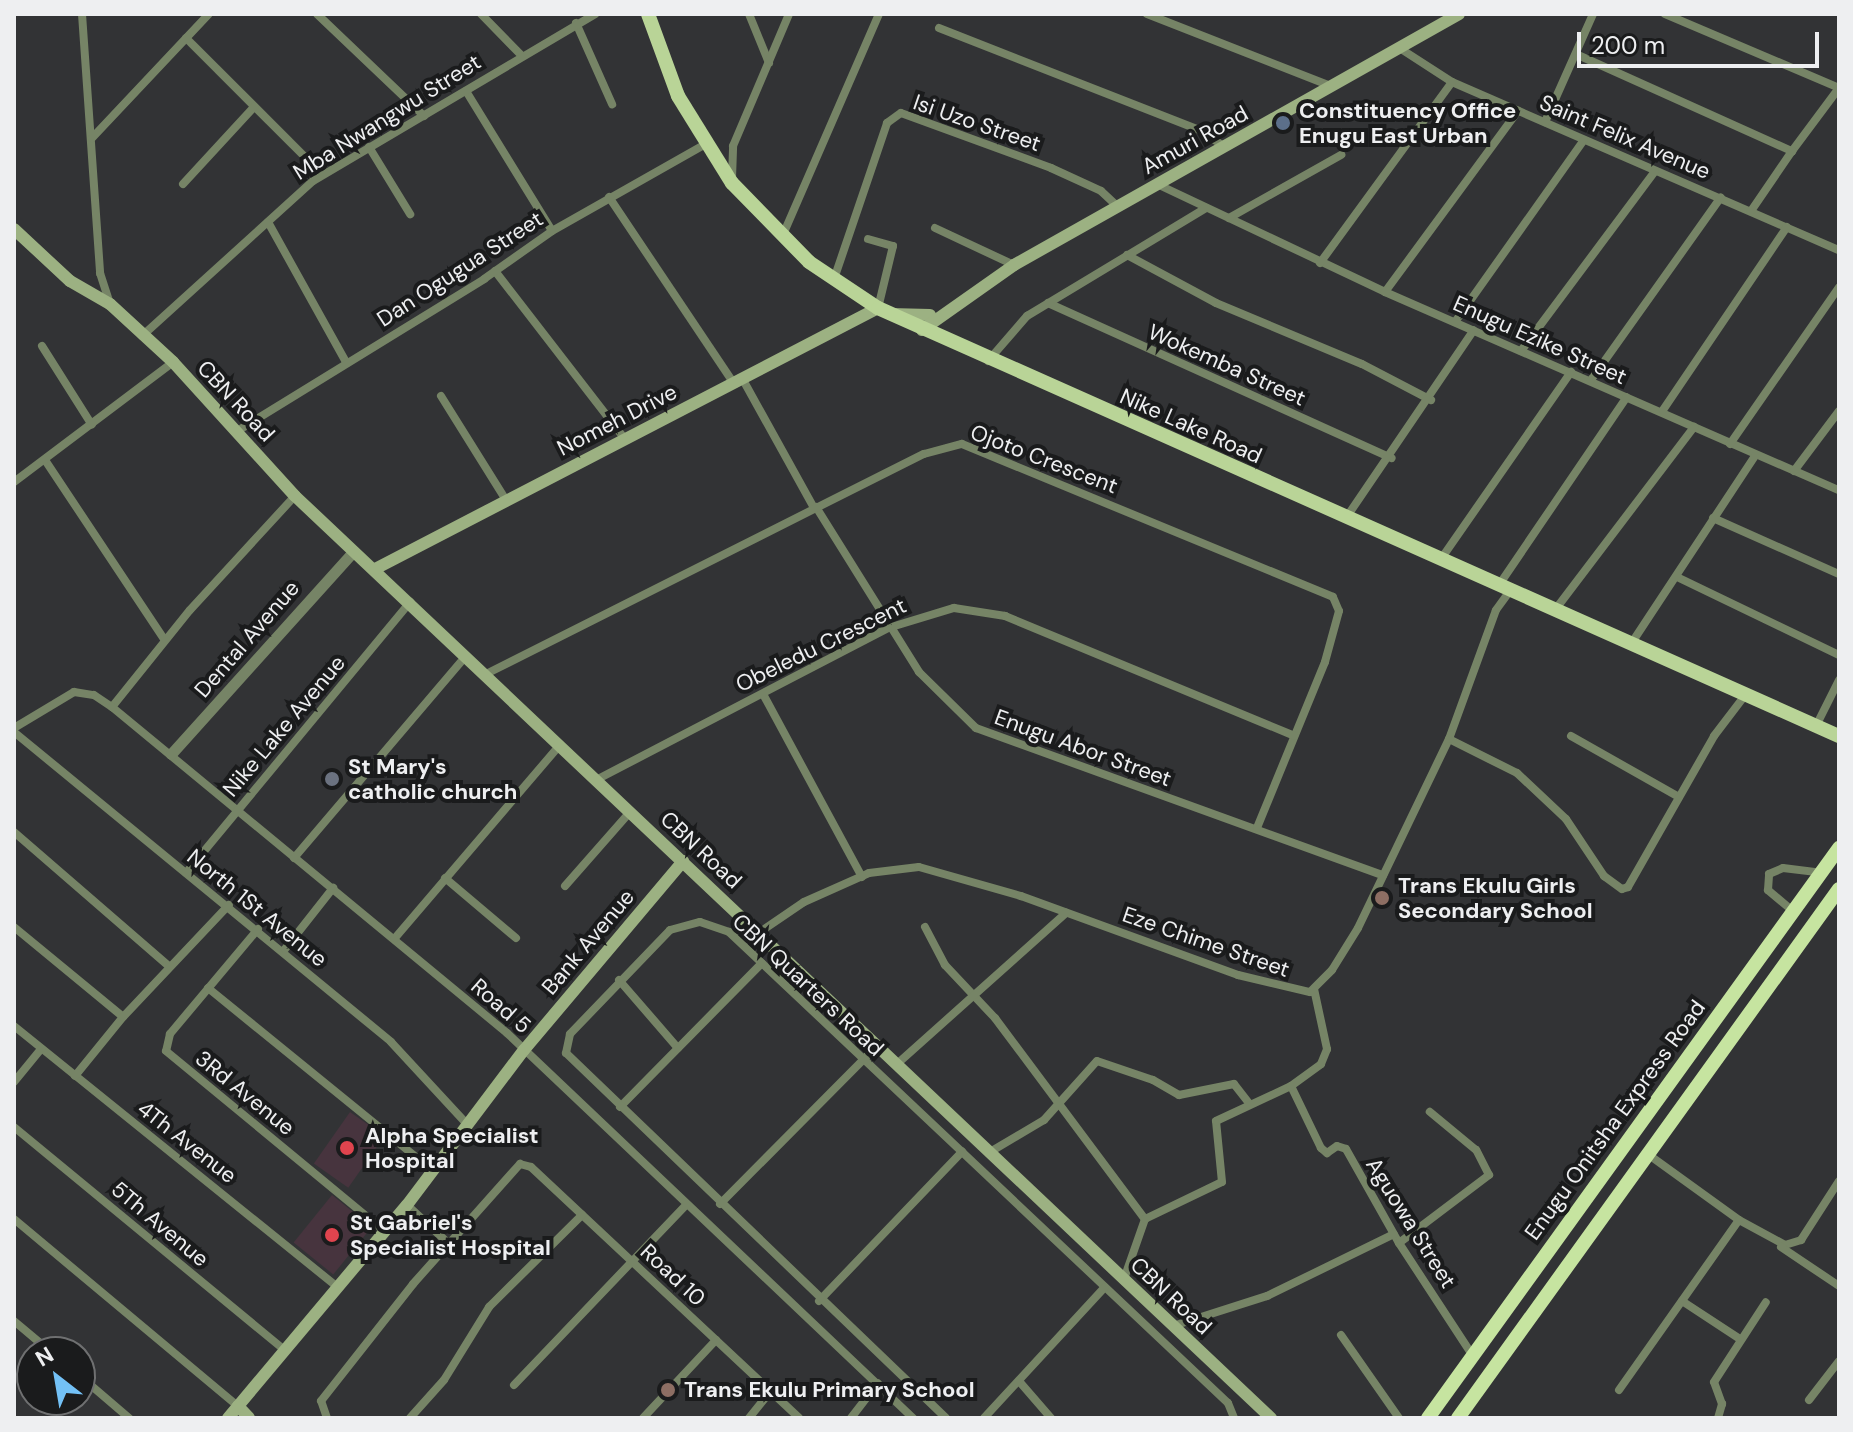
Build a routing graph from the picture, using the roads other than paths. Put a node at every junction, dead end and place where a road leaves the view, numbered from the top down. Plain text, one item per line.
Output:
1 (72, 14) edge
2 (209, 14) edge
3 (317, 14) edge
4 (481, 14) edge
5 (595, 14) edge
6 (648, 14) edge
7 (749, 14) edge
8 (789, 14) edge
9 (879, 14) edge
10 (1147, 14) edge
11 (1459, 14) edge
12 (1593, 14) edge
13 (1665, 14) edge
14 (82, 17) edge
15 (576, 23) junction
16 (939, 28) dead end
17 (186, 38) junction
18 (1401, 49) junction
19 (521, 55) junction
20 (1578, 55) junction
21 (769, 64) junction
22 (1452, 82) junction
23 (1331, 86) junction
24 (1839, 88) edge
25 (466, 91) junction
26 (612, 104) dead end
27 (254, 107) junction
28 (1518, 111) junction
29 (424, 116) junction
30 (1545, 122) junction
31 (92, 138) junction
32 (1584, 140) junction
33 (704, 145) junction
34 (369, 147) junction
35 (1225, 147) junction
36 (1792, 151) junction
37 (1341, 155) dead end
38 (1655, 171) junction
39 (322, 174) junction
40 (732, 183) junction
41 (183, 184) dead end
42 (1159, 185) junction
43 (609, 197) junction
44 (1721, 197) junction
45 (1117, 206) junction
46 (1206, 208) junction
47 (1751, 211) junction
48 (410, 214) dead end
49 (1229, 218) junction
50 (268, 222) junction
51 (1787, 227) junction
52 (935, 228) dead end
53 (14, 229) edge
54 (552, 231) junction
55 (781, 238) junction
56 (868, 239) dead end
57 (1839, 250) edge
58 (1127, 255) junction
59 (1320, 263) junction
60 (1014, 265) junction
61 (495, 271) junction
62 (834, 280) junction
63 (1839, 287) edge
64 (1385, 292) junction
65 (1048, 303) junction
66 (110, 304) junction
67 (883, 311) junction
68 (936, 315) junction
69 (1455, 322) junction
70 (918, 328) junction
71 (1474, 330) junction
72 (142, 336) junction
73 (945, 341) junction
74 (42, 346) dead end
75 (1521, 351) junction
76 (988, 361) junction
77 (173, 362) junction
78 (346, 362) junction
79 (1571, 372) junction
80 (738, 380) junction
81 (1591, 380) junction
82 (441, 396) dead end
83 (1627, 397) junction
84 (1431, 400) junction
85 (1663, 410) junction
86 (1839, 411) edge
87 (92, 425) junction
88 (1694, 427) junction
89 (239, 430) junction
90 (625, 439) junction
91 (1730, 444) junction
92 (1755, 456) junction
93 (1392, 458) junction
94 (45, 460) junction
95 (1794, 471) junction
96 (14, 482) edge
97 (1839, 490) edge
98 (295, 496) junction
99 (506, 500) junction
100 (815, 508) junction
101 (1346, 518) junction
102 (1713, 518) junction
103 (354, 551) junction
104 (1441, 560) junction
105 (375, 569) junction
106 (1839, 574) edge
107 (1677, 577) junction
108 (1504, 588) junction
109 (410, 602) junction
110 (1555, 610) junction
111 (888, 628) junction
112 (164, 639) junction
113 (1630, 645) junction
114 (1839, 655) edge
115 (466, 656) junction
116 (486, 674) junction
117 (1839, 680) edge
118 (1746, 693) junction
119 (763, 694) junction
120 (112, 707) junction
121 (1817, 724) junction
122 (14, 730) edge
123 (1294, 736) junction
124 (1571, 736) dead end
125 (1839, 736) edge
126 (1449, 739) junction
127 (560, 745) junction
128 (171, 754) junction
129 (596, 780) junction
130 (1679, 797) junction
131 (237, 812) junction
132 (630, 812) junction
133 (1257, 828) junction
134 (14, 832) edge
135 (1839, 848) edge
136 (294, 858) junction
137 (683, 861) junction
138 (186, 873) junction
139 (1821, 873) junction
140 (1383, 875) junction
141 (862, 877) junction
142 (445, 878) junction
143 (565, 886) dead end
144 (333, 888) junction
145 (1839, 889) edge
146 (229, 905) junction
147 (1794, 912) junction
148 (1066, 913) junction
149 (14, 927) edge
150 (925, 927) dead end
151 (258, 929) junction
152 (760, 932) junction
153 (395, 938) junction
154 (516, 938) dead end
155 (285, 949) junction
156 (762, 963) junction
157 (170, 967) junction
158 (619, 980) junction
159 (208, 988) junction
160 (1310, 991) junction
161 (974, 995) junction
162 (123, 1017) junction
163 (14, 1026) edge
164 (878, 1045) junction
165 (678, 1048) junction
166 (41, 1049) junction
167 (524, 1050) junction
168 (864, 1060) junction
169 (897, 1064) junction
170 (75, 1076) junction
171 (14, 1082) edge
172 (1291, 1086) junction
173 (1249, 1103) junction
174 (1058, 1105) junction
175 (620, 1107) junction
176 (1430, 1112) dead end
177 (467, 1124) junction
178 (14, 1127) edge
179 (962, 1152) junction
180 (990, 1152) junction
181 (1649, 1155) junction
182 (432, 1170) junction
183 (1839, 1181) edge
184 (687, 1204) junction
185 (720, 1204) junction
186 (407, 1205) junction
187 (582, 1215) junction
188 (14, 1219) edge
189 (1145, 1219) junction
190 (1739, 1220) junction
191 (384, 1231) junction
192 (1396, 1239) junction
193 (448, 1243) junction
194 (1777, 1244) junction
195 (631, 1260) junction
196 (1124, 1279) junction
197 (1839, 1286) edge
198 (337, 1287) junction
199 (1105, 1287) junction
200 (819, 1301) junction
201 (1682, 1301) junction
202 (1766, 1302) dead end
203 (14, 1321) edge
204 (1173, 1326) junction
205 (1341, 1335) dead end
206 (32, 1336) edge
207 (1740, 1339) junction
208 (716, 1340) junction
209 (283, 1349) junction
210 (1473, 1356) junction
211 (1839, 1361) edge
212 (1019, 1381) junction
213 (878, 1383) junction
214 (514, 1385) dead end
215 (96, 1390) edge
216 (1619, 1390) dead end
217 (771, 1391) junction
218 (1809, 1400) dead end
219 (238, 1406) junction
220 (129, 1418) edge
221 (228, 1418) edge
222 (249, 1418) edge
223 (327, 1418) edge
224 (410, 1418) edge
225 (643, 1418) edge
226 (749, 1418) edge
227 (799, 1418) edge
228 (851, 1418) edge
229 (913, 1418) edge
230 (946, 1418) edge
231 (984, 1418) edge
232 (1051, 1418) edge
233 (1234, 1418) edge
234 (1271, 1418) edge
235 (1399, 1418) edge
236 (1428, 1418) edge
237 (1458, 1418) edge
238 (1718, 1418) edge

1 - 14 street
2 - 17 street
3 - 29 street
4 - 19 street
5 - 15 street, Mba Nwangwu Street
6 - 33 main road, Nike Lake Road
7 - 21 street
8 - 21 street
9 - 55 street
10 - 23 street
11 - 18 main road, Amuri Road
12 - 20 street
13 - 24 street
14 - 31 street
15 - 19 street, Mba Nwangwu Street
15 - 26 street
16 - 35 street
17 - 27 street
17 - 31 street
18 - 22 street, Saint Felix Avenue
18 - 23 main road, Amuri Road
19 - 25 street, Mba Nwangwu Street
20 - 30 street
20 - 36 street
21 - 40 street
22 - 28 street, Saint Felix Avenue
22 - 59 street
23 - 35 main road, Amuri Road
24 - 36 street
25 - 29 street, Mba Nwangwu Street
25 - 54 street
27 - 39 street
27 - 41 street
28 - 30 street, Saint Felix Avenue
28 - 64 street
29 - 34 street, Mba Nwangwu Street
30 - 32 street, Saint Felix Avenue
31 - 66 street
32 - 38 street, Saint Felix Avenue
32 - 69 street
33 - 40 main road, Nike Lake Road
33 - 43 street, Dan Ogugua Street
34 - 39 street, Mba Nwangwu Street
34 - 48 street
35 - 42 main road, Amuri Road
36 - 47 street
37 - 49 street
38 - 44 street, Saint Felix Avenue
38 - 75 street
39 - 50 street, Mba Nwangwu Street
40 - 55 main road, Nike Lake Road
42 - 45 main road, Amuri Road
42 - 46 street, Enugu Ezike Street
43 - 54 street, Dan Ogugua Street
43 - 80 street, Enugu Abor Street
44 - 47 street, Saint Felix Avenue
44 - 81 street
45 - 60 main road, Amuri Road
45 - 62 street, Isi Uzo Street
46 - 49 street, Enugu Ezike Street
46 - 58 street
47 - 51 street, Saint Felix Avenue
49 - 59 street, Enugu Ezike Street
50 - 72 street, Mba Nwangwu Street
50 - 78 street
51 - 57 street, Saint Felix Avenue
51 - 85 street
52 - 60 street
53 - 66 main road, CBN Road
54 - 61 street, Dan Ogugua Street
55 - 62 main road, Nike Lake Road
56 - 67 street
58 - 65 street
58 - 84 street
59 - 64 street, Enugu Ezike Street
60 - 68 main road, Amuri Road
61 - 78 street, Dan Ogugua Street
61 - 90 street
62 - 67 main road, Nike Lake Road
63 - 91 street
64 - 69 street, Enugu Ezike Street
65 - 76 street
65 - 93 street, Wokemba Street
66 - 72 main road, CBN Road
67 - 68 main road
67 - 70 main road, Nike Lake Road
67 - 80 main road, Nomeh Drive
68 - 70 main road, Amuri Road
68 - 73 main road
69 - 71 street, Enugu Ezike Street
70 - 73 main road, Nike Lake Road
71 - 75 street, Enugu Ezike Street
71 - 84 street
72 - 77 main road, CBN Road
73 - 76 main road, Nike Lake Road
74 - 87 street
75 - 79 street, Enugu Ezike Street
76 - 101 main road, Nike Lake Road
77 - 87 street
77 - 89 main road, CBN Road
78 - 89 street, Dan Ogugua Street
79 - 81 street, Enugu Ezike Street
79 - 104 street
80 - 90 main road, Nomeh Drive
80 - 100 street, Enugu Abor Street
81 - 83 street, Enugu Ezike Street
82 - 99 street
83 - 85 street, Enugu Ezike Street
83 - 108 street, Eze Chime Street
84 - 93 street
85 - 88 street, Enugu Ezike Street
86 - 95 street
87 - 94 street
88 - 91 street, Enugu Ezike Street
88 - 110 street
89 - 98 main road, CBN Road
90 - 99 main road, Nomeh Drive
91 - 92 street, Enugu Ezike Street
92 - 95 street, Enugu Ezike Street
92 - 102 street
93 - 101 street
94 - 96 street
94 - 112 street
95 - 97 street, Enugu Ezike Street
98 - 103 main road, CBN Road
98 - 112 street
99 - 105 main road, Nomeh Drive
100 - 111 street, Enugu Abor Street
100 - 116 street, Ojoto Crescent
100 - 123 street, Ojoto Crescent
101 - 104 main road, Nike Lake Road
102 - 106 street
102 - 107 street
103 - 105 main road, CBN Road
103 - 128 street, Dental Avenue
104 - 108 main road, Nike Lake Road
105 - 109 main road, CBN Road
107 - 113 street
107 - 114 street
108 - 110 main road, Nike Lake Road
108 - 126 street, Eze Chime Street
109 - 115 main road, CBN Road
109 - 131 street, Nike Lake Avenue
110 - 113 main road, Nike Lake Road
111 - 119 street, Obeledu Crescent
111 - 123 street, Obeledu Crescent
111 - 133 street, Enugu Abor Street
112 - 120 street
113 - 118 main road, Nike Lake Road
115 - 116 main road, CBN Road
115 - 136 street
116 - 127 main road, CBN Road
117 - 121 street
118 - 121 main road, Nike Lake Road
118 - 130 street
119 - 129 street, Obeledu Crescent
119 - 141 street
120 - 122 street, Road 5
120 - 128 street, Road 5
121 - 125 main road, Nike Lake Road
122 - 138 street, North 1St Avenue
123 - 133 street, Ojoto Crescent
124 - 130 street
126 - 130 street
126 - 140 street, Eze Chime Street
127 - 129 main road, CBN Road
127 - 142 street
128 - 131 street, Road 5
129 - 132 main road, CBN Road
131 - 136 street, Road 5
131 - 138 street, Nike Lake Avenue
132 - 137 main road, CBN Road
132 - 143 street
133 - 140 street, Enugu Abor Street
134 - 157 street
135 - 139 highway, Enugu Onitsha Express Road
136 - 144 street, Road 5
137 - 152 main road, CBN Road
137 - 167 main road, Bank Avenue
138 - 146 street, North 1St Avenue
139 - 147 highway, Enugu Onitsha Express Road
139 - 147 street
140 - 160 street, Eze Chime Street
141 - 148 street, Eze Chime Street
141 - 152 street, Eze Chime Street
142 - 153 street
142 - 154 street
144 - 153 street, Road 5
144 - 155 street
145 - 181 highway
146 - 151 street, North 1St Avenue
146 - 157 street
147 - 210 highway, Enugu Onitsha Express Road
148 - 160 street, Eze Chime Street
148 - 161 street
149 - 162 street
150 - 161 street
151 - 155 street, North 1St Avenue
151 - 159 street, 3Rd Avenue
152 - 164 main road, CBN Road
153 - 167 street, Road 5
155 - 177 street, North 1St Avenue
156 - 158 street, CBN Quarters Road
156 - 165 street
156 - 168 street, CBN Quarters Road
157 - 162 street
158 - 165 street
158 - 175 street, CBN Quarters Road
159 - 182 street
159 - 191 street, 3Rd Avenue
160 - 172 street
161 - 169 street
161 - 174 street
162 - 170 street
163 - 166 street, 4Th Avenue
164 - 168 street
164 - 169 main road, CBN Road
165 - 175 street
166 - 170 street, 4Th Avenue
166 - 171 street
167 - 177 main road, Bank Avenue
167 - 184 street, Road 5
168 - 179 street, CBN Quarters Road
168 - 185 street
169 - 180 main road, CBN Road
170 - 198 street, 4Th Avenue
172 - 173 street
172 - 192 street, Aguowa Street
173 - 174 street
173 - 189 street
174 - 180 street
174 - 189 street
175 - 185 street, CBN Quarters Road
176 - 192 street
177 - 182 main road, Bank Avenue
178 - 209 street, 5Th Avenue
179 - 199 street, CBN Quarters Road
179 - 200 street
180 - 196 main road, CBN Road
181 - 190 street
181 - 237 highway
182 - 186 main road, Bank Avenue
183 - 194 street
184 - 195 street
184 - 213 street, Road 5
185 - 200 street, CBN Quarters Road
186 - 191 main road, Bank Avenue
186 - 193 street
187 - 193 street, Road 10
187 - 195 street, Road 10
187 - 224 street
188 - 219 street
189 - 196 street
190 - 194 street
190 - 201 street
191 - 198 main road, Bank Avenue
192 - 204 street
192 - 210 street, Aguowa Street
193 - 223 street
194 - 197 street
195 - 208 street, Road 10
195 - 214 street
196 - 204 main road, CBN Road
198 - 209 main road, Bank Avenue
199 - 212 street
199 - 233 street, CBN Quarters Road
200 - 230 street, CBN Quarters Road
201 - 207 street
201 - 216 street
202 - 207 street
203 - 206 street
204 - 234 main road, CBN Road
205 - 235 street
207 - 238 street
208 - 217 street, Road 10
208 - 225 street
209 - 219 main road, Bank Avenue
210 - 236 highway, Enugu Onitsha Express Road
211 - 218 street
212 - 231 street
212 - 232 street
213 - 228 street
213 - 229 street, Road 5
215 - 220 street
217 - 226 street
217 - 227 street, Road 10
219 - 221 main road, Bank Avenue
219 - 222 main road

